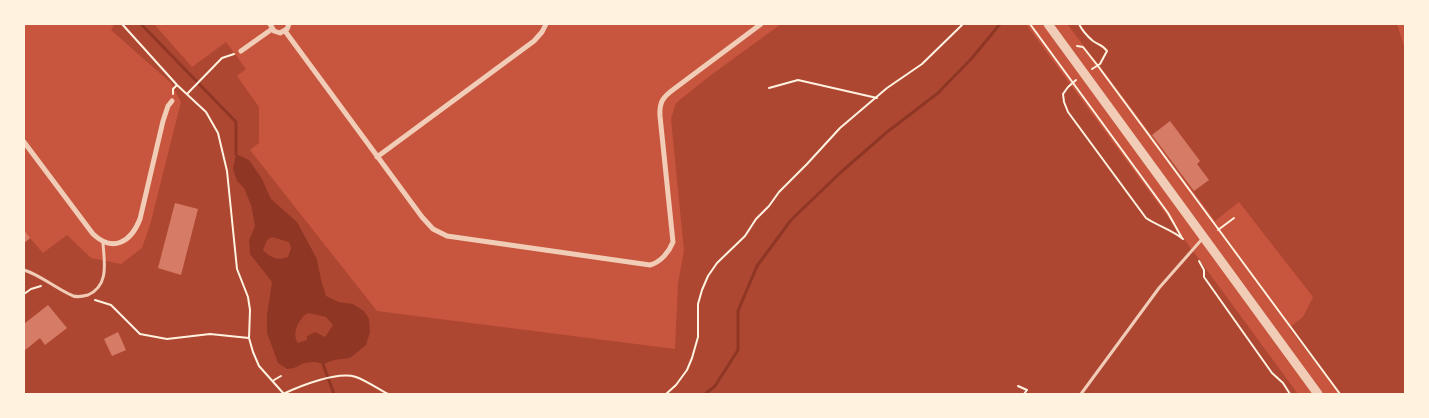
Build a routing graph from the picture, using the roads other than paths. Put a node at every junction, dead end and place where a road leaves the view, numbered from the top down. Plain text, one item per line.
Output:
1 (289, 24) edge
2 (546, 24) edge
3 (761, 24) edge
4 (1048, 24) edge
5 (271, 26) edge
6 (285, 31) junction
7 (241, 51) road end
8 (172, 101) dead end
9 (24, 142) edge
10 (377, 157) junction
11 (1204, 237) junction
12 (103, 243) junction
13 (24, 270) edge
14 (1081, 394) edge
15 (1318, 394) edge

1 - 6 street
2 - 10 street
3 - 10 street
4 - 11 street
5 - 6 street
5 - 7 street
6 - 10 street
8 - 12 street
9 - 12 street
11 - 14 lane
11 - 15 street
12 - 13 lane

